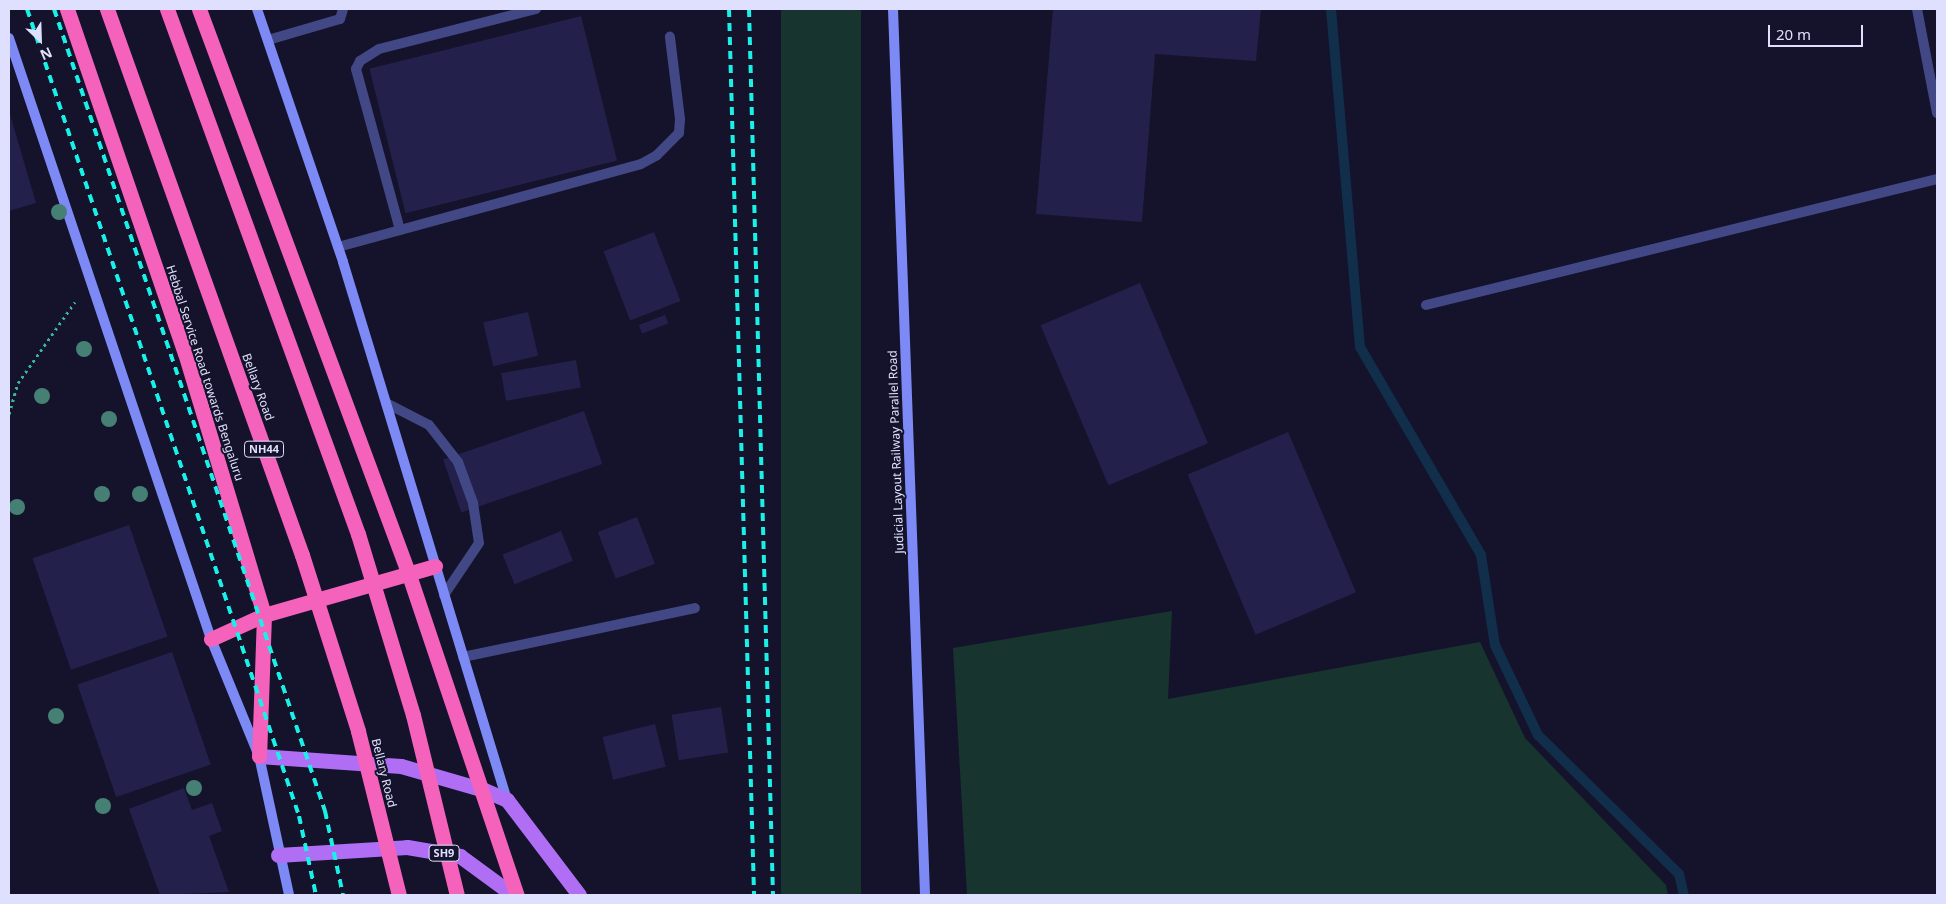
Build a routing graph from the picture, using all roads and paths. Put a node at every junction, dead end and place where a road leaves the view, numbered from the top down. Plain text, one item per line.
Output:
1 (67, 9) edge
2 (107, 9) edge
3 (168, 9) edge
4 (199, 9) edge
5 (257, 9) edge
6 (343, 9) edge
7 (536, 9) edge
8 (893, 9) edge
9 (1917, 9) edge
10 (670, 37) dead end
11 (9, 38) edge
12 (268, 40) junction
13 (1937, 112) edge
14 (1937, 179) edge
15 (400, 230) junction
16 (338, 247) junction
17 (88, 272) junction
18 (1426, 305) dead end
19 (386, 403) junction
20 (9, 414) edge
21 (435, 566) junction
22 (409, 575) junction
23 (444, 595) junction
24 (695, 608) dead end
25 (264, 615) junction
26 (212, 639) junction
27 (463, 657) junction
28 (259, 756) junction
29 (484, 790) junction
30 (506, 800) junction
31 (278, 855) junction
32 (289, 895) edge
33 (399, 895) edge
34 (457, 895) edge
35 (513, 895) edge
36 (517, 895) edge
37 (579, 895) edge
38 (925, 895) edge

1 - 25 highway, Hebbal Service Road towards Bengaluru
2 - 33 highway, Bellary Road / NH44, bridge
3 - 34 highway, bridge
4 - 22 highway
5 - 12 street
6 - 12 lane
7 - 15 lane
8 - 38 street, Judicial Layout Railway Parallel Road
9 - 13 lane
10 - 15 lane
11 - 17 street
12 - 16 street
14 - 18 lane
15 - 16 lane
16 - 19 street
17 - 20 path
17 - 26 street
19 - 21 street
19 - 23 lane
21 - 22 highway
21 - 23 street
22 - 25 highway
22 - 29 highway
23 - 27 street
24 - 27 lane
25 - 26 highway
25 - 28 highway, Hebbal Service Road towards Bengaluru
26 - 28 street
27 - 30 street
28 - 29 main road
28 - 31 street
29 - 30 main road
29 - 36 highway
30 - 37 main road
31 - 32 street
31 - 35 main road, SH9

